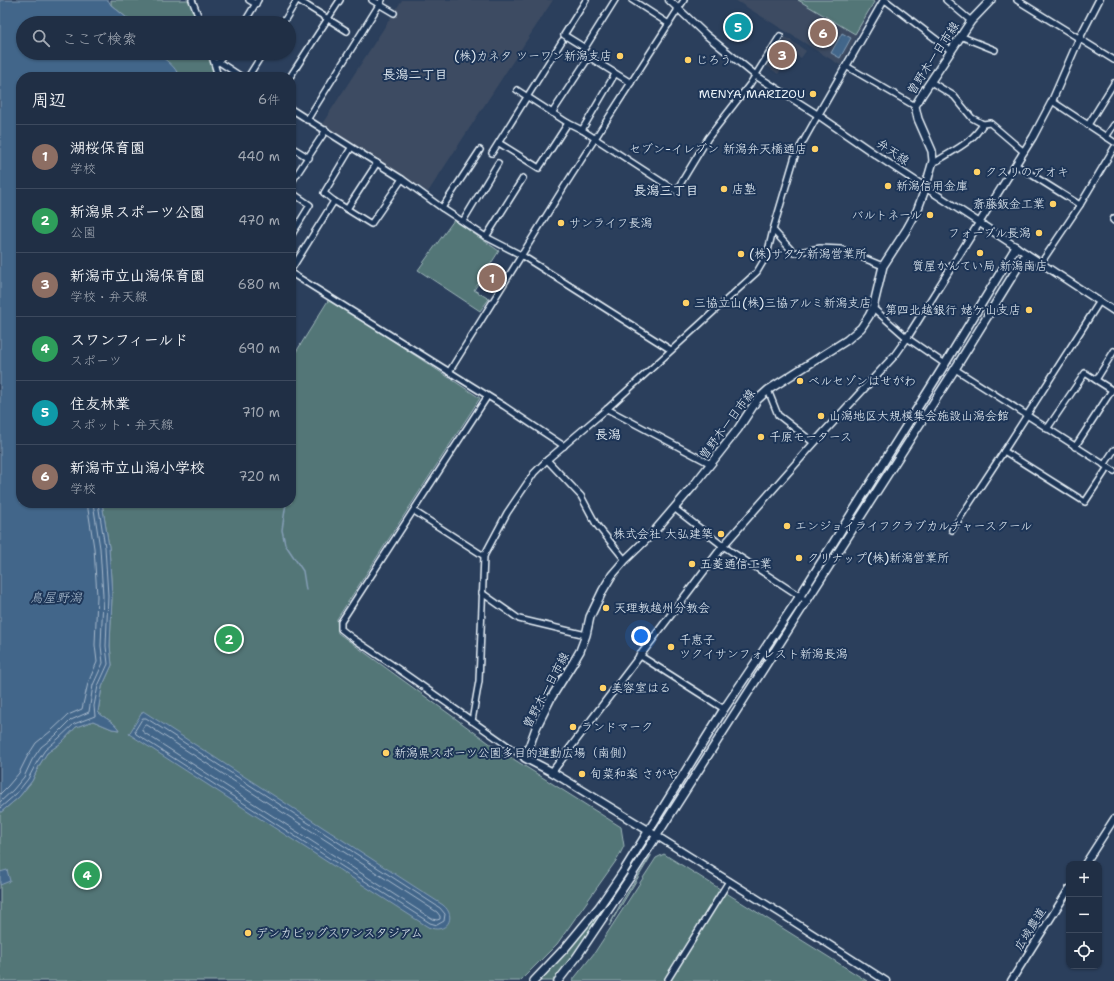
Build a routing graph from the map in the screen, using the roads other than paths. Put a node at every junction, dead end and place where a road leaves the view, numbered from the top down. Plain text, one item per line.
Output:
1 (192, 0) edge
2 (249, 0) edge
3 (298, 0) edge
4 (340, 0) edge
5 (372, 0) edge
6 (586, 0) edge
7 (615, 0) edge
8 (632, 0) edge
9 (669, 0) edge
10 (684, 0) edge
11 (885, 0) edge
12 (946, 0) edge
13 (990, 0) edge
14 (1017, 0) edge
15 (1099, 0) edge
16 (257, 2) edge
17 (381, 2) edge
18 (679, 9) junction
19 (394, 13) dead end
20 (198, 16) edge
21 (248, 16) edge
22 (288, 16) edge
23 (328, 18) junction
24 (971, 21) junction
25 (669, 24) junction
26 (347, 31) dead end
27 (780, 36) dead end
28 (960, 36) junction
29 (1079, 39) junction
30 (562, 41) dead end
31 (950, 50) junction
32 (995, 50) dead end
33 (215, 60) edge
34 (219, 60) edge
35 (259, 60) edge
36 (1114, 60) edge
37 (217, 63) junction
38 (846, 66) junction
39 (219, 72) edge
40 (233, 72) edge
41 (251, 72) edge
42 (293, 72) edge
43 (615, 74) junction
44 (755, 75) junction
45 (931, 82) junction
46 (1114, 82) edge
47 (631, 83) junction
48 (517, 90) dead end
49 (528, 98) junction
50 (1052, 102) junction
51 (916, 106) junction
52 (296, 112) edge
53 (552, 113) junction
54 (818, 115) junction
55 (307, 120) junction
56 (568, 123) junction
57 (983, 124) junction
58 (1088, 125) junction
59 (1114, 125) edge
60 (326, 130) junction
61 (582, 130) junction
62 (1106, 137) junction
63 (595, 139) junction
64 (1114, 142) edge
65 (499, 143) junction
66 (352, 148) junction
67 (1114, 148) edge
68 (296, 150) edge
69 (480, 150) dead end
70 (1024, 152) junction
71 (492, 153) dead end
72 (309, 158) junction
73 (933, 161) junction
74 (377, 163) junction
75 (498, 163) dead end
76 (1016, 164) junction
77 (296, 177) edge
78 (523, 178) dead end
79 (402, 179) junction
80 (926, 187) junction
81 (296, 195) edge
82 (334, 201) junction
83 (1080, 205) junction
84 (442, 208) junction
85 (347, 209) junction
86 (1114, 218) edge
87 (463, 221) junction
88 (1114, 221) edge
89 (980, 222) junction
90 (296, 228) edge
91 (773, 230) junction
92 (486, 237) junction
93 (1016, 247) junction
94 (1026, 254) junction
95 (521, 255) junction
96 (296, 264) edge
97 (1041, 264) junction
98 (883, 266) junction
99 (296, 275) edge
100 (1100, 301) junction
101 (873, 308) junction
102 (1114, 311) edge
103 (908, 338) junction
104 (671, 350) junction
105 (1114, 351) edge
106 (945, 364) junction
107 (955, 369) junction
108 (449, 372) junction
109 (1096, 380) junction
110 (768, 390) junction
111 (1113, 390) edge
112 (487, 397) junction
113 (607, 409) junction
114 (1027, 415) junction
115 (1047, 429) junction
116 (814, 443) junction
117 (564, 446) junction
118 (1075, 447) junction
119 (1114, 450) edge
120 (1004, 451) junction
121 (547, 460) junction
122 (711, 464) junction
123 (1106, 466) junction
124 (1114, 471) edge
125 (674, 508) junction
126 (417, 512) dead end
127 (952, 530) dead end
128 (723, 546) junction
129 (484, 556) junction
130 (625, 560) junction
131 (482, 593) junction
132 (800, 596) junction
133 (807, 601) junction
134 (586, 635) junction
135 (639, 656) junction
136 (724, 709) junction
137 (472, 721) junction
138 (525, 758) junction
139 (552, 772) junction
140 (1114, 819) edge
141 (649, 830) junction
142 (656, 836) junction
143 (1087, 861) edge
144 (729, 881) junction
145 (1066, 894) edge
146 (668, 979) dead end
147 (534, 981) edge
148 (558, 981) edge
149 (886, 981) edge
150 (1011, 981) edge

1 - 20 street
2 - 16 street
3 - 22 street
3 - 23 street
4 - 23 street
5 - 17 street
6 - 7 street
8 - 25 street
9 - 18 street, 弁天線
10 - 18 street
11 - 31 street
11 - 38 street
12 - 24 street
13 - 24 main road, 曽野木一日市線
14 - 29 street
15 - 29 street
16 - 21 street
17 - 19 street
17 - 55 street
18 - 25 street
18 - 44 street, 弁天線
23 - 26 street
23 - 42 street
24 - 28 main road, 曽野木一日市線
25 - 47 street
27 - 44 street
28 - 31 main road, 曽野木一日市線
28 - 32 street
29 - 36 street
29 - 50 street
30 - 49 street
31 - 45 main road, 曽野木一日市線
33 - 37 street
34 - 37 street
35 - 41 street
37 - 39 street
37 - 40 street
38 - 51 street
38 - 54 street
43 - 47 street
43 - 53 street
43 - 61 street
44 - 54 street, 弁天線
44 - 63 street
45 - 51 main road, 曽野木一日市線
45 - 57 street
46 - 58 street
47 - 63 street
48 - 49 street
49 - 53 street
49 - 65 street
50 - 58 street
50 - 70 street
51 - 73 main road, 曽野木一日市線
52 - 55 street
53 - 56 street
54 - 80 street, 弁天線
54 - 91 street
55 - 60 street
56 - 61 street
56 - 65 street
57 - 70 street
57 - 73 street
58 - 62 street
59 - 62 street
60 - 66 street
60 - 72 street
61 - 63 street
62 - 64 street
63 - 95 street
65 - 71 street
66 - 74 street
66 - 82 street
67 - 83 street
68 - 72 street
69 - 84 street
70 - 76 street
72 - 77 street
73 - 80 main road, 曽野木一日市線
74 - 79 street
74 - 85 street
75 - 87 street
76 - 83 street
76 - 89 street
78 - 92 street
79 - 84 street
79 - 85 street
80 - 89 street, 弁天線
80 - 98 main road, 曽野木一日市線
81 - 90 street
82 - 85 street
82 - 96 street
83 - 97 street
84 - 87 street
86 - 88 street
87 - 92 street
89 - 93 street, 弁天線
89 - 103 street
91 - 98 street
91 - 104 street
92 - 95 street
93 - 94 street, 弁天線
93 - 106 main road
94 - 97 street, 弁天線
94 - 107 main road
95 - 104 street
95 - 108 street
97 - 100 street, 弁天線
98 - 101 main road, 曽野木一日市線
99 - 108 street
100 - 102 street, 弁天線
100 - 114 street
101 - 103 street
101 - 110 main road, 曽野木一日市線
103 - 106 street
103 - 116 street
104 - 113 street
105 - 109 street
106 - 132 main road
107 - 114 street
107 - 133 main road
108 - 112 street
109 - 111 street
109 - 115 street
110 - 116 street
110 - 122 main road, 曽野木一日市線
111 - 118 street
112 - 117 street
112 - 137 street
113 - 117 street
113 - 122 street
114 - 115 street
114 - 120 street
115 - 118 street
116 - 128 street
117 - 121 street
118 - 123 street
119 - 123 street
120 - 123 street
120 - 127 street
121 - 129 street
121 - 130 street
122 - 125 main road, 曽野木一日市線
123 - 124 street
125 - 128 street
125 - 130 main road, 曽野木一日市線
126 - 129 street
128 - 132 street
128 - 135 street
129 - 131 street
130 - 134 main road, 曽野木一日市線
131 - 134 street
131 - 137 street
132 - 133 street
132 - 136 main road
133 - 142 main road
134 - 138 main road, 曽野木一日市線
135 - 136 street
135 - 139 street
136 - 141 main road
137 - 138 street
138 - 139 main road
139 - 141 main road
140 - 143 street
141 - 142 street
141 - 147 main road
142 - 144 street
142 - 148 main road
144 - 146 street
144 - 149 street
145 - 150 street, 広域農道

